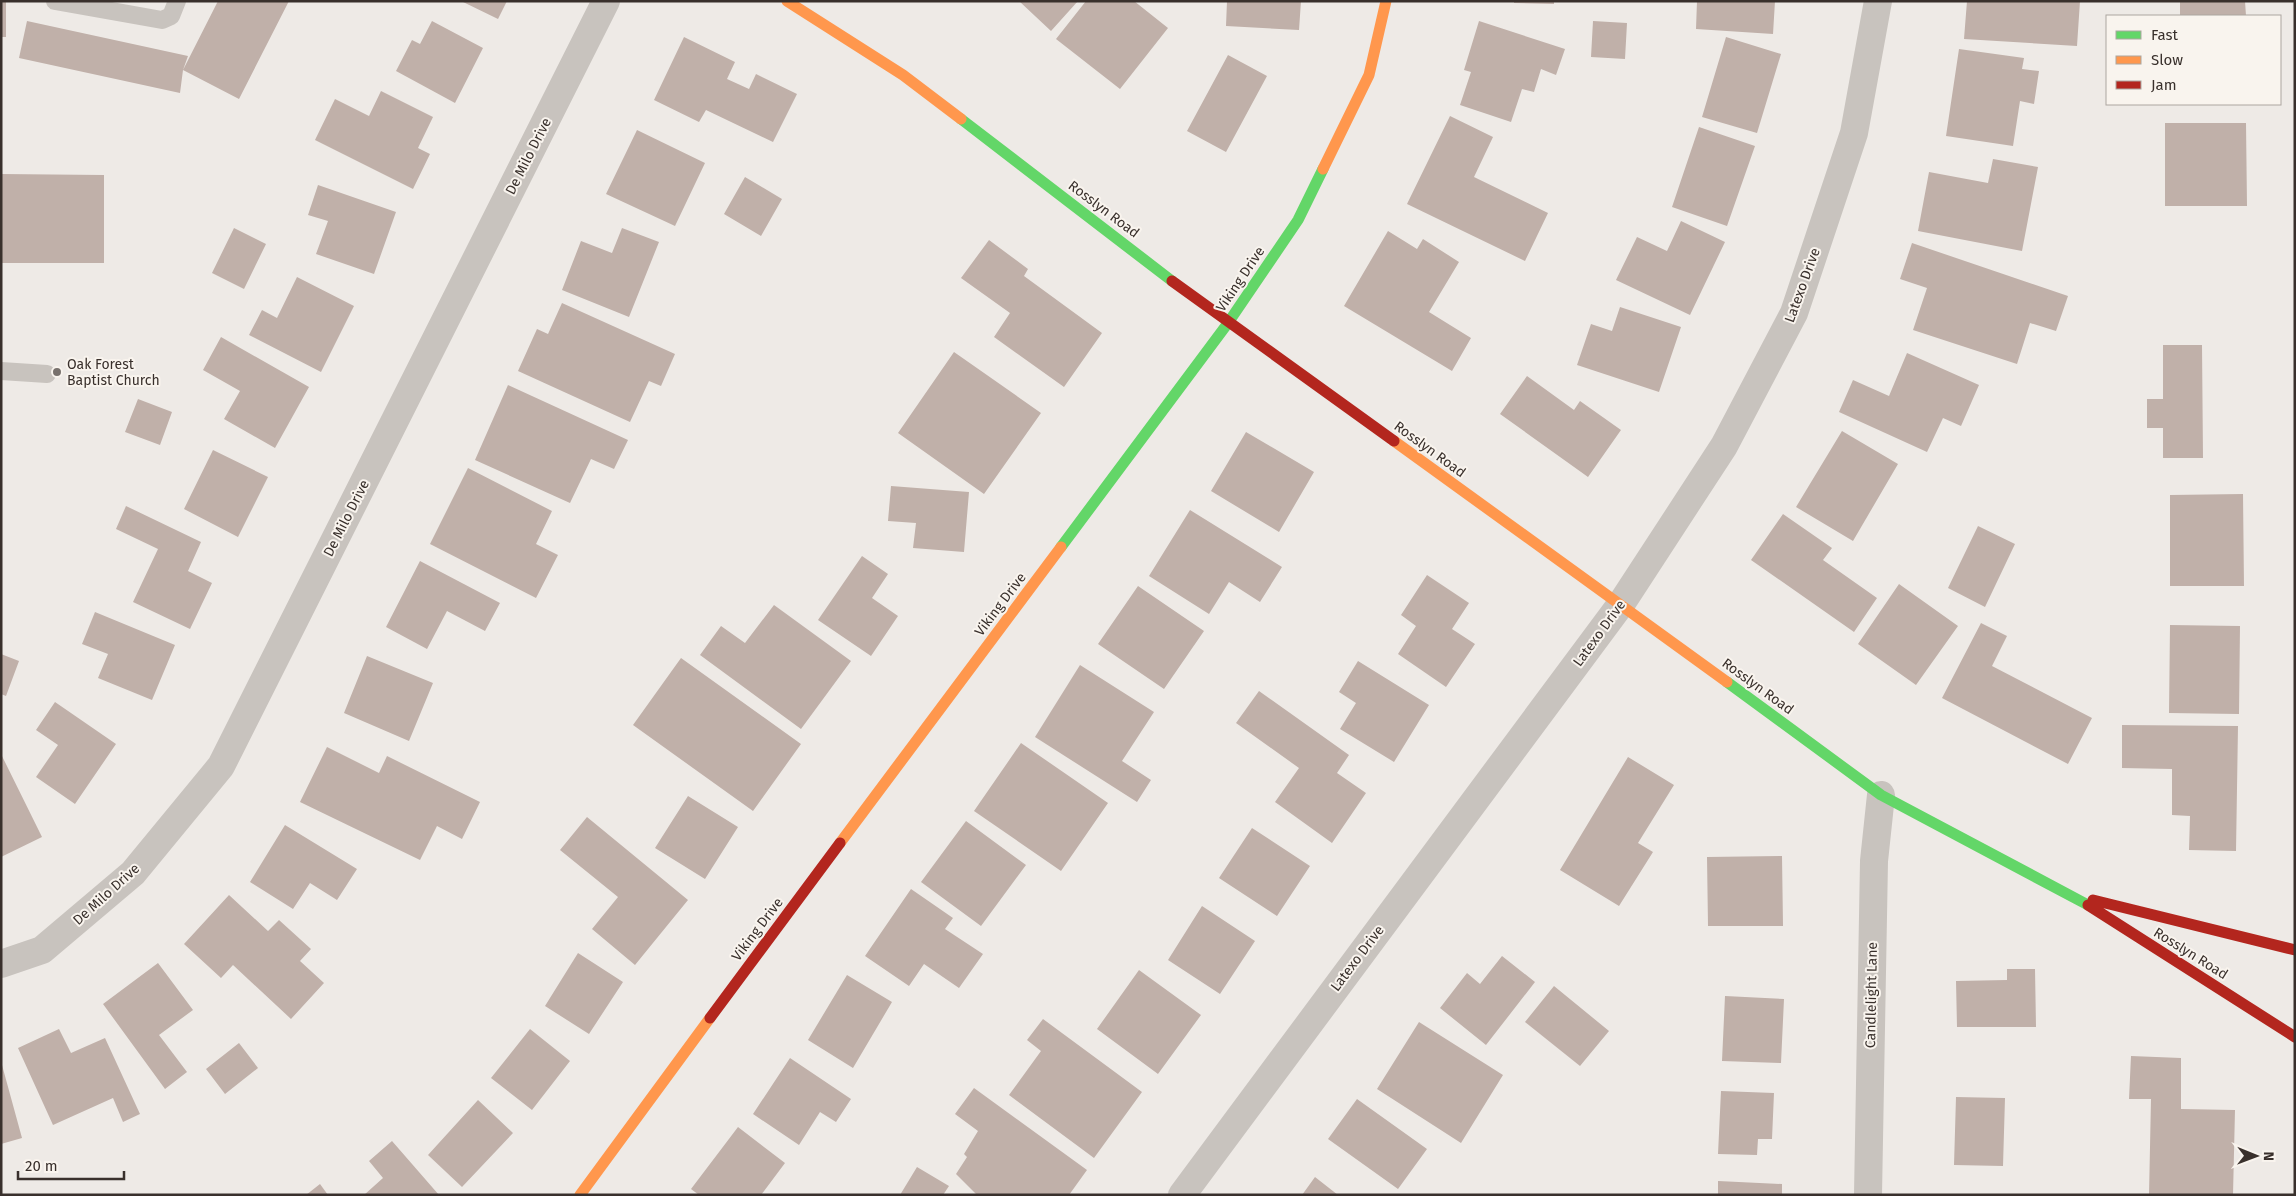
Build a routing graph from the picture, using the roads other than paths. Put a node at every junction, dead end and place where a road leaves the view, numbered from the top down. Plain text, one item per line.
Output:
1 (55, 1) edge
2 (177, 1) edge
3 (606, 1) edge
4 (787, 1) edge
5 (1386, 1) edge
6 (1878, 1) edge
7 (1228, 323) junction
8 (1, 371) edge
9 (47, 374) dead end
10 (1621, 604) junction
11 (1882, 795) junction
12 (2072, 895) junction
13 (2295, 950) edge
14 (1, 964) edge
15 (2295, 1036) edge
16 (580, 1195) edge
17 (1182, 1195) edge
18 (1868, 1195) edge

1 - 2 lane
3 - 14 street, De Milo Drive
4 - 7 street, Rosslyn Road
5 - 7 street, Viking Drive
6 - 10 street, Latexo Drive
7 - 10 street, Rosslyn Road
7 - 16 street, Viking Drive
8 - 9 lane
10 - 11 street, Rosslyn Road
10 - 17 street, Latexo Drive
11 - 12 street, Rosslyn Road
11 - 18 street, Candlelight Lane
12 - 13 street, Rosslyn Road
12 - 15 street, Rosslyn Road

